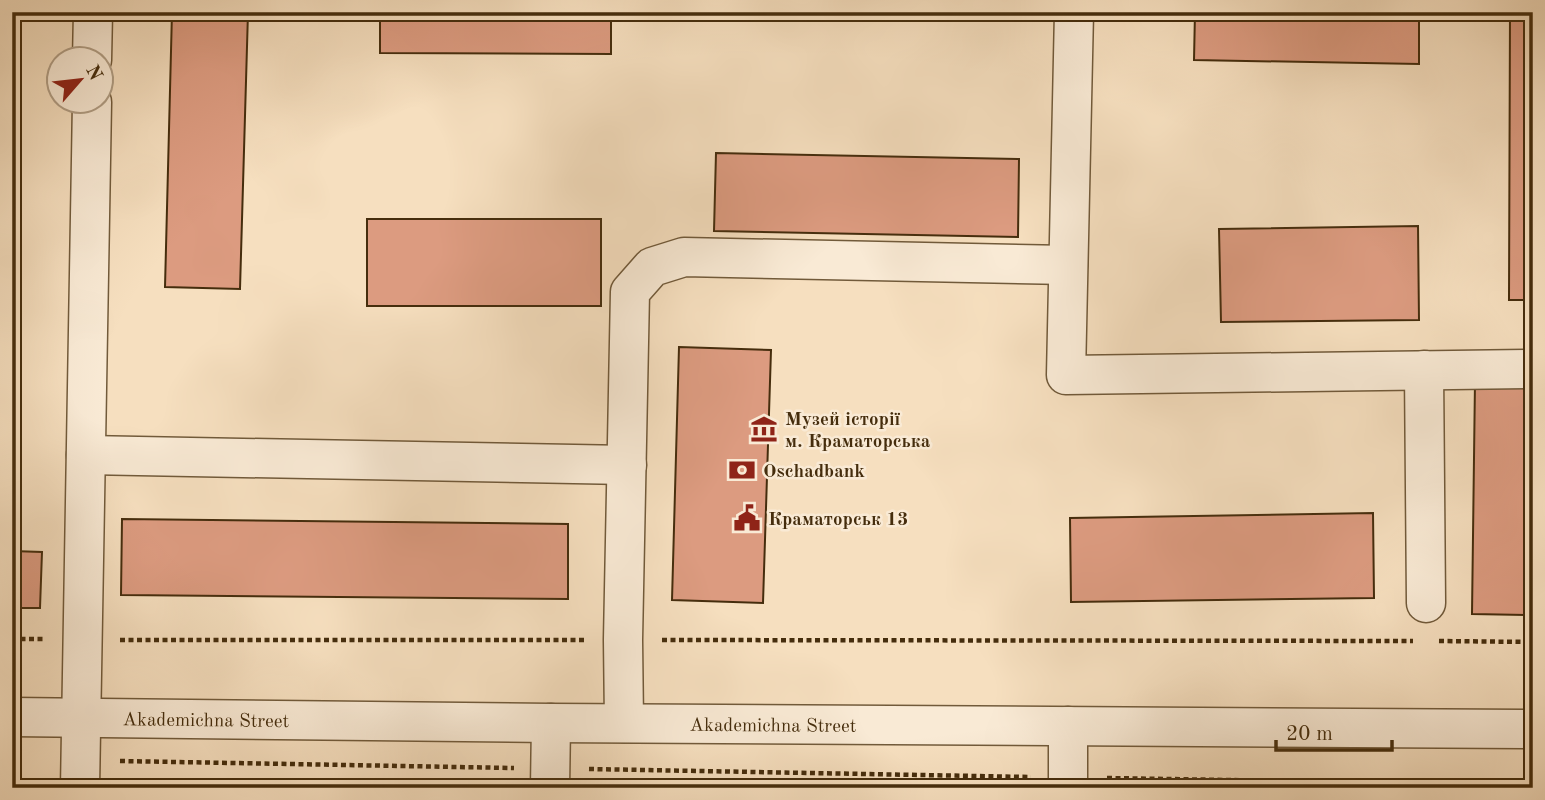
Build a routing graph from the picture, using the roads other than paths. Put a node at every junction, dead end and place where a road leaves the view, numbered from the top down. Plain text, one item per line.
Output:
1 (93, 12) edge
2 (1074, 12) edge
3 (92, 46) edge
4 (92, 116) edge
5 (1068, 265) junction
6 (1533, 369) edge
7 (1424, 370) junction
8 (86, 455) junction
9 (627, 465) junction
10 (1426, 603) dead end
11 (12, 717) edge
12 (81, 719) junction
13 (551, 723) junction
14 (624, 723) junction
15 (1068, 726) junction
16 (1533, 729) edge
17 (80, 774) edge
18 (550, 778) edge
19 (1068, 782) edge

1 - 3 street
2 - 5 street
4 - 8 street
5 - 7 street
5 - 9 street
6 - 7 street
7 - 10 street
8 - 9 street
8 - 12 street
9 - 14 street
11 - 12 street, Akademichna Street
12 - 13 street, Akademichna Street
12 - 17 street
13 - 14 street, Akademichna Street
13 - 18 street
14 - 15 street, Akademichna Street
15 - 16 street, Akademichna Street
15 - 19 street

